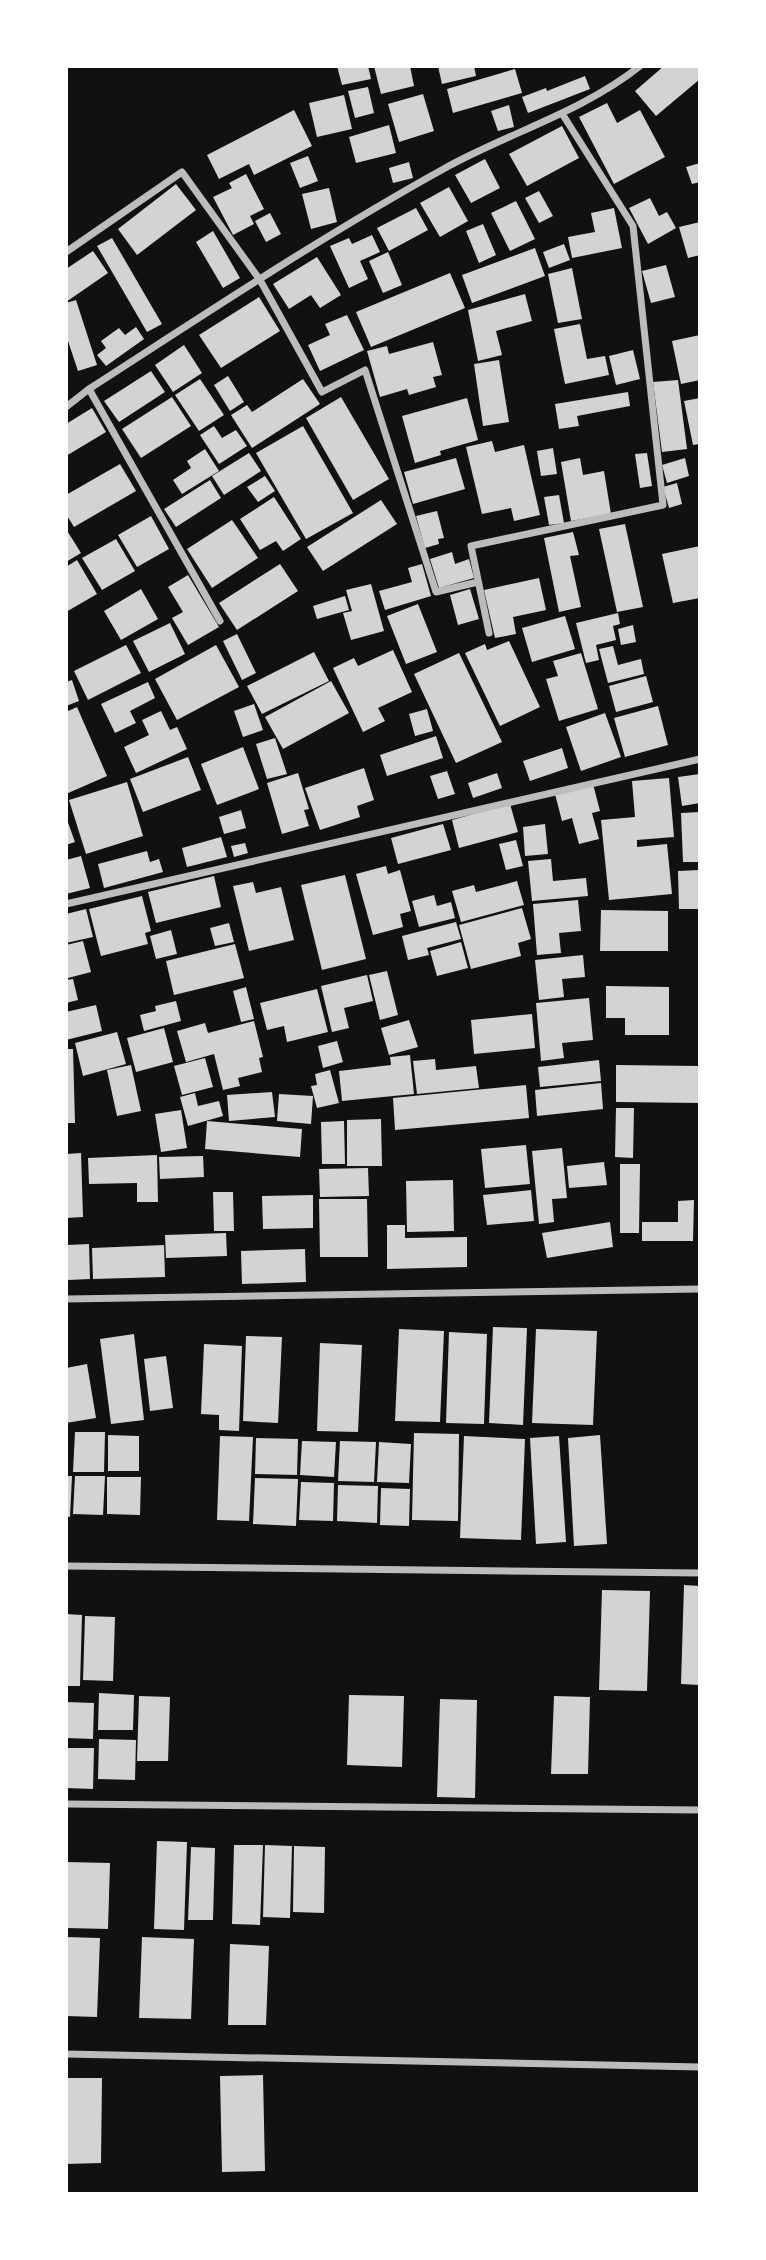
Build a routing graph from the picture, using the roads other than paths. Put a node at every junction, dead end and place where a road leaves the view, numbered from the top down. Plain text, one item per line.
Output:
1 (640, 66) edge
2 (563, 115) junction
3 (66, 252) edge
4 (260, 280) junction
5 (89, 389) junction
6 (66, 407) edge
7 (478, 582) junction
8 (220, 621) dead end
9 (489, 633) dead end
10 (699, 759) edge
11 (66, 904) edge
12 (699, 1289) edge
13 (66, 1299) edge
14 (66, 1566) edge
15 (699, 1573) edge
16 (66, 1804) edge
17 (699, 1810) edge
18 (66, 2054) edge
19 (699, 2067) edge

1 - 2 street
2 - 4 street
2 - 7 street
3 - 4 street
4 - 5 street
4 - 7 street
5 - 6 street
5 - 8 street
7 - 9 street
10 - 11 street
12 - 13 street
14 - 15 street
16 - 17 street
18 - 19 street

